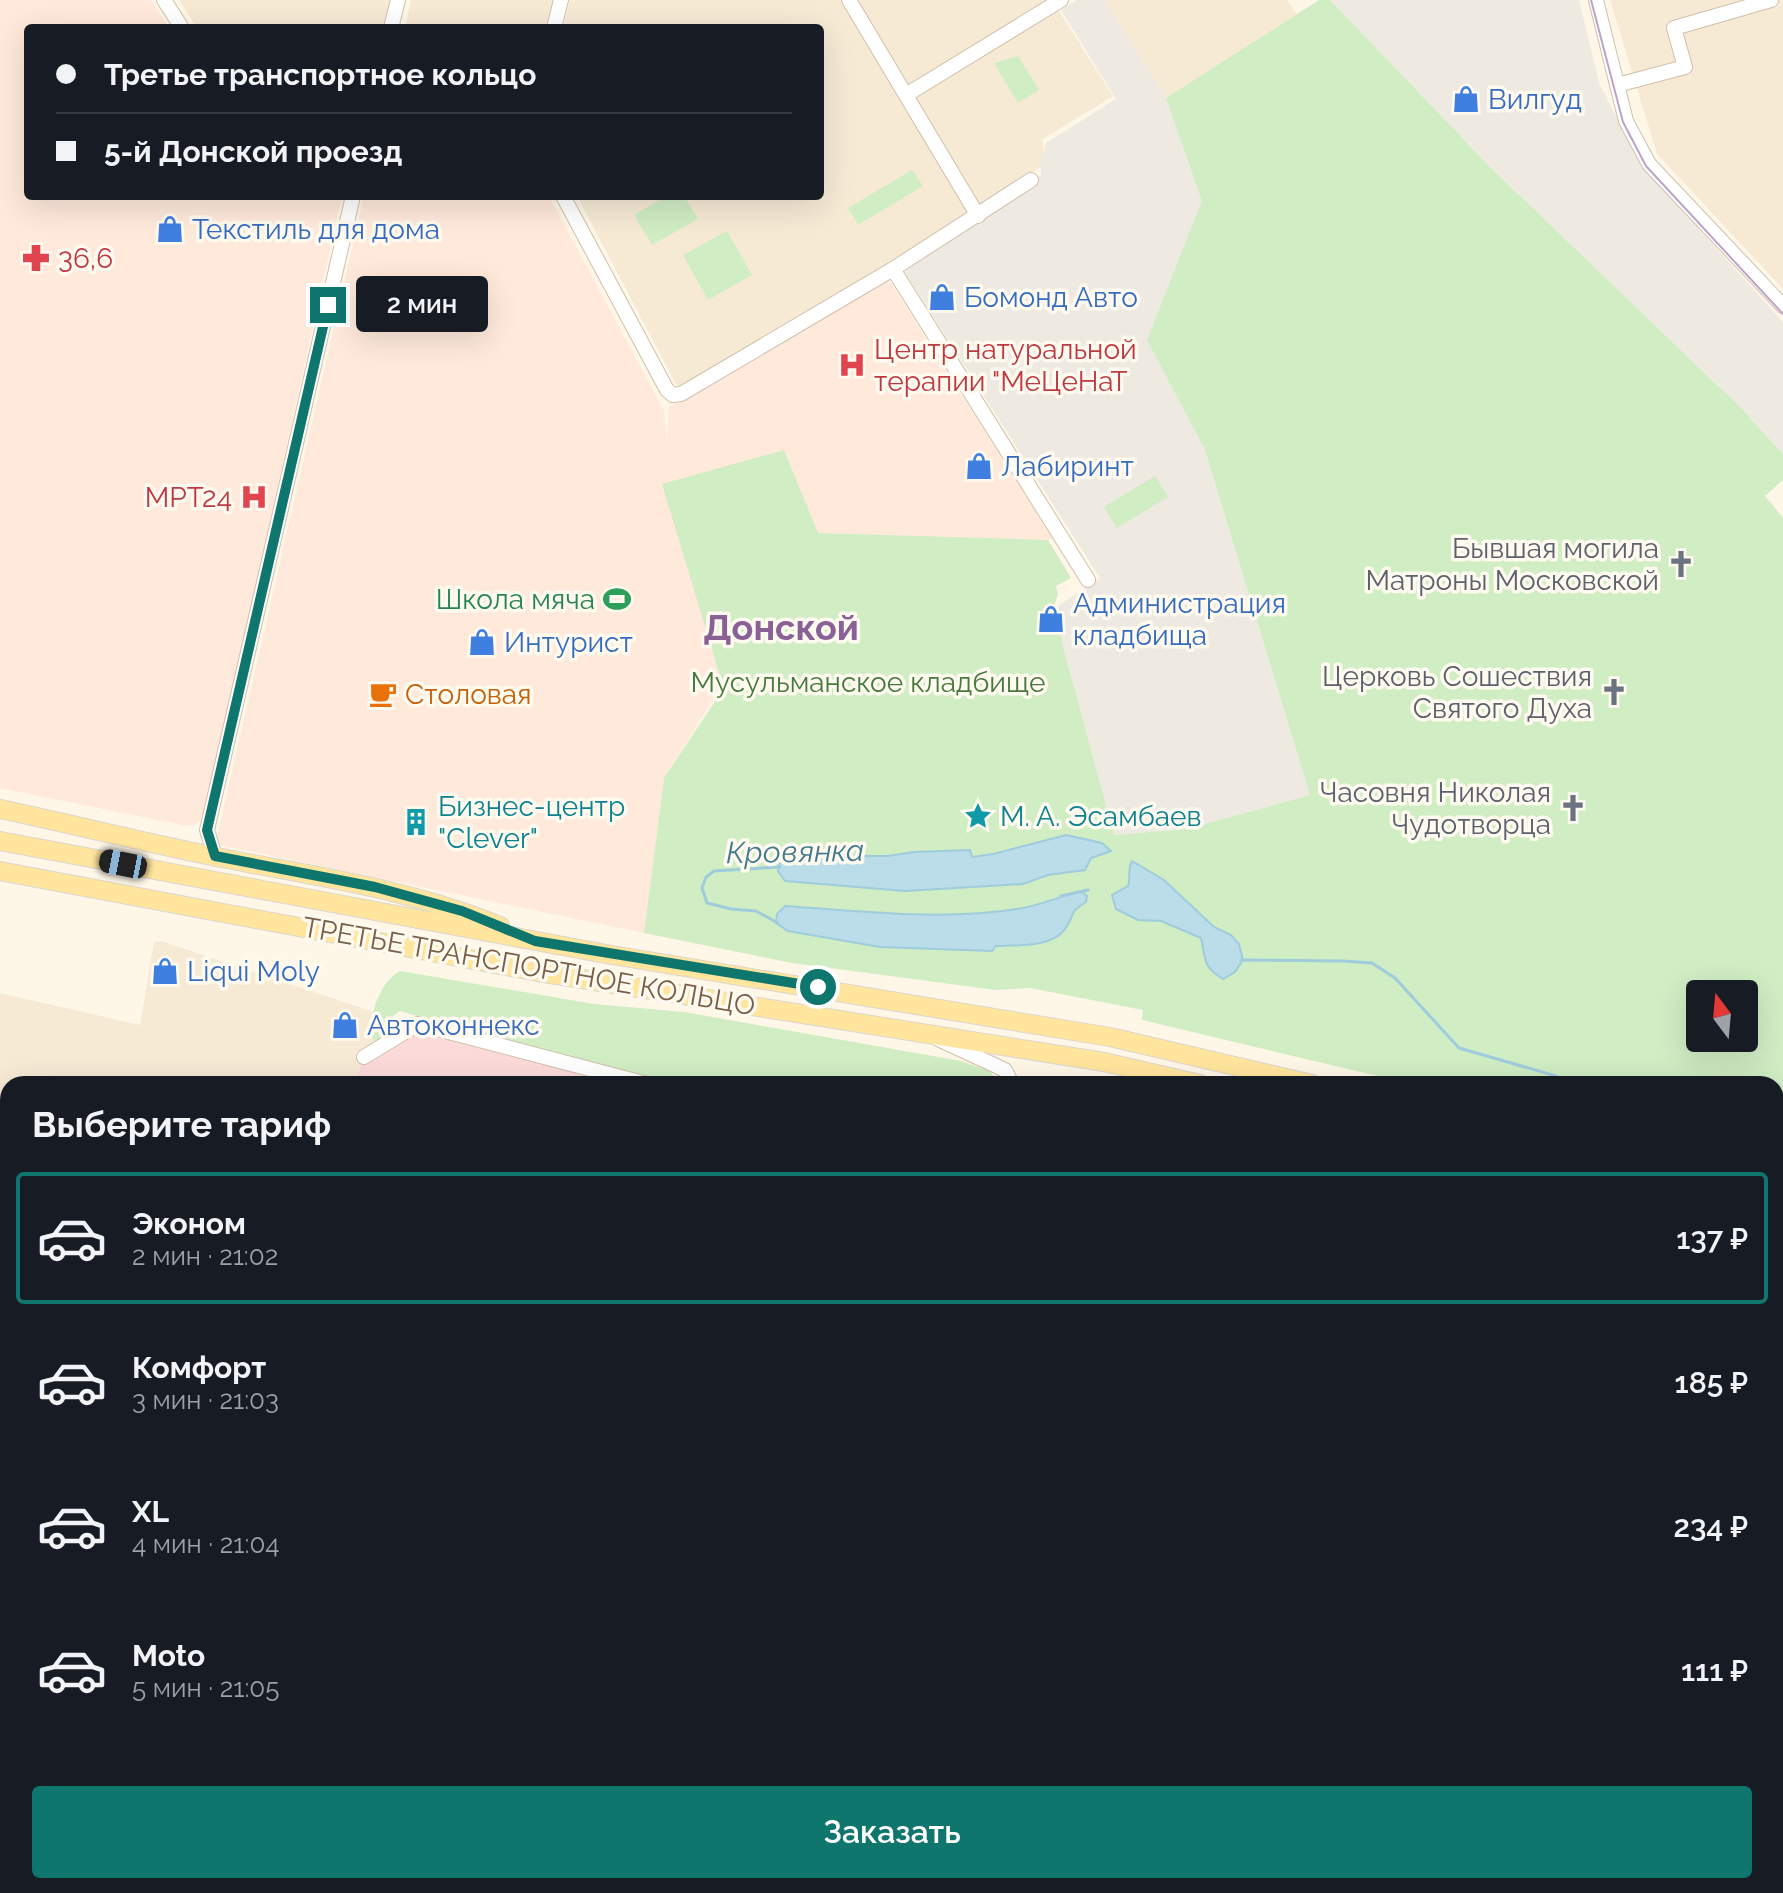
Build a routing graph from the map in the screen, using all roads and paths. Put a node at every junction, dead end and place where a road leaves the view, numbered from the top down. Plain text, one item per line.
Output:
1 (164, 0) edge
2 (398, 0) edge
3 (561, 0) edge
4 (849, 0) edge
5 (1061, 0) edge
6 (1596, 0) edge
7 (1771, 0) edge
8 (179, 24) edge
9 (392, 24) edge
10 (555, 24) edge
11 (1617, 85) junction
12 (906, 95) junction
13 (1031, 180) dead end
14 (352, 200) edge
15 (565, 200) edge
16 (978, 216) junction
17 (893, 269) junction
18 (1783, 306) edge
19 (1088, 580) dead end
20 (0, 809) edge
21 (207, 830) junction
22 (0, 841) edge
23 (186, 848) junction
24 (215, 856) junction
25 (0, 871) edge
26 (535, 941) junction
27 (919, 1031) junction
28 (364, 1057) dead end
29 (616, 1076) edge
30 (1008, 1076) edge
31 (1165, 1076) edge
32 (1278, 1076) edge

1 - 8 street
2 - 9 street
3 - 10 street
4 - 12 street
5 - 12 street
6 - 11 street
7 - 11 street
11 - 18 street
12 - 16 street
13 - 16 street
14 - 21 street
15 - 17 street
16 - 17 street
17 - 19 street
20 - 23 main road
21 - 23 street
21 - 24 street
22 - 26 main road, ТРЕТЬЕ ТРАНСПОРТНОЕ КОЛЬЦО
23 - 24 main road
24 - 26 main road
25 - 27 main road, ТРЕТЬЕ ТРАНСПОРТНОЕ КОЛЬЦО
26 - 32 main road, ТРЕТЬЕ ТРАНСПОРТНОЕ КОЛЬЦО
27 - 30 street
27 - 31 main road, ТРЕТЬЕ ТРАНСПОРТНОЕ КОЛЬЦО
28 - 29 street

